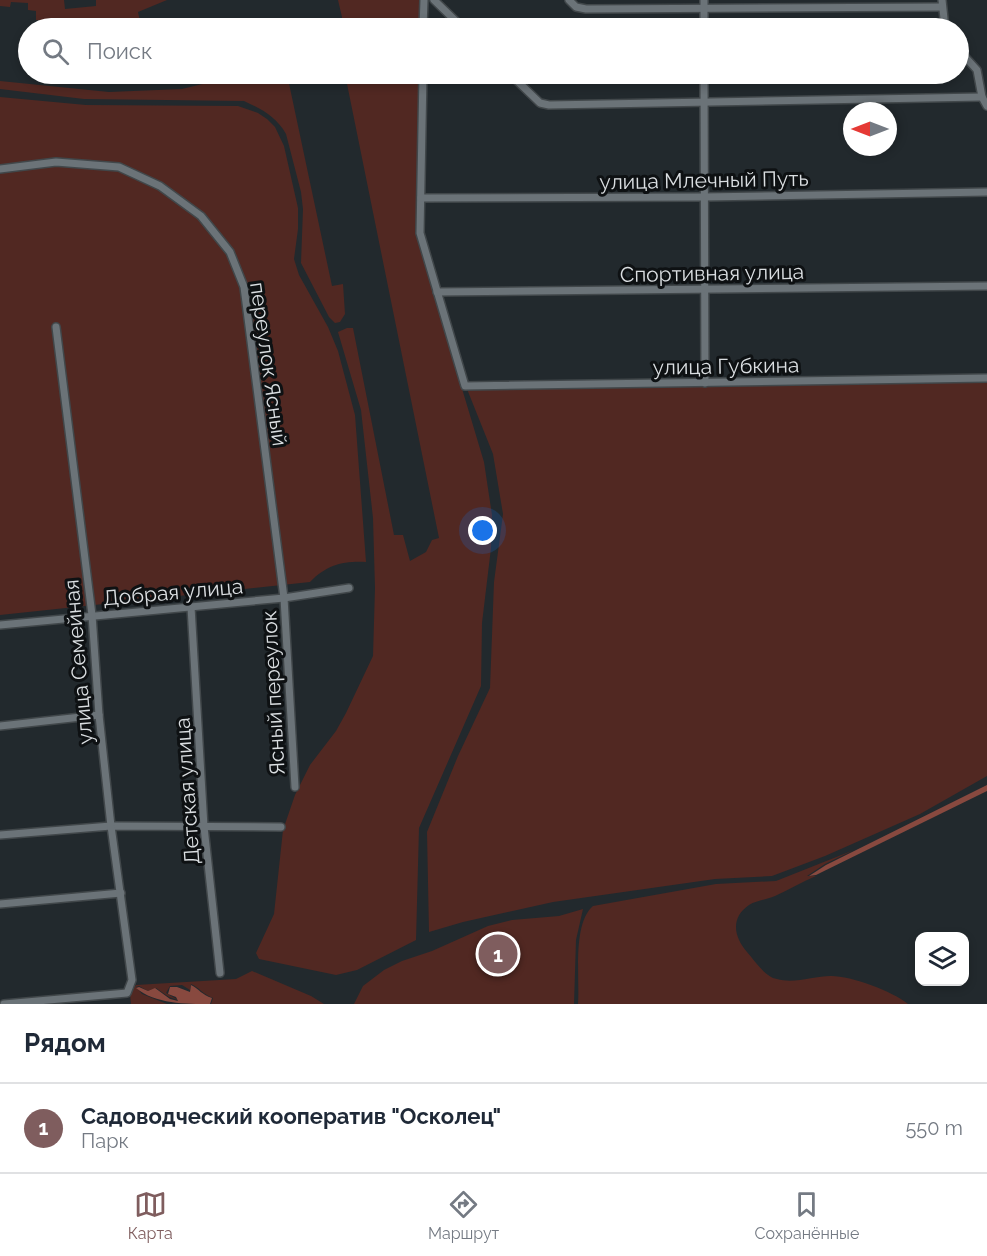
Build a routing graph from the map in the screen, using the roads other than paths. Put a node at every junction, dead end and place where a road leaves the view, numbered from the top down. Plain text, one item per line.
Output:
1 (424, 0) edge
2 (434, 0) edge
3 (569, 0) edge
4 (704, 0) edge
5 (942, 3) edge
6 (704, 8) junction
7 (423, 18) edge
8 (453, 18) edge
9 (704, 18) edge
10 (944, 18) edge
11 (969, 61) edge
12 (977, 70) junction
13 (987, 75) edge
14 (423, 84) edge
15 (520, 84) edge
16 (704, 84) edge
17 (982, 97) junction
18 (704, 101) junction
19 (987, 106) edge
20 (0, 168) edge
21 (987, 192) edge
22 (704, 197) junction
23 (421, 198) junction
24 (987, 286) edge
25 (705, 290) junction
26 (437, 292) junction
27 (56, 327) dead end
28 (987, 378) edge
29 (705, 383) junction
30 (349, 588) dead end
31 (285, 598) junction
32 (190, 606) junction
33 (92, 615) junction
34 (0, 625) edge
35 (99, 715) junction
36 (0, 726) edge
37 (295, 787) dead end
38 (111, 826) junction
39 (204, 827) junction
40 (281, 827) dead end
41 (0, 835) edge
42 (121, 892) junction
43 (0, 904) edge
44 (220, 973) dead end
45 (4, 1004) edge

1 - 7 street
2 - 8 street
3 - 6 street
4 - 6 street
5 - 6 street
5 - 10 street
6 - 9 street
11 - 12 street
12 - 13 street
12 - 17 street
14 - 23 street
15 - 18 street
16 - 18 street
17 - 18 street
17 - 19 street
18 - 22 street
20 - 31 street, переулок Ясный
21 - 22 street, улица Млечный Путь
22 - 23 street, улица Млечный Путь
22 - 25 street
23 - 26 street
24 - 25 street, Спортивная улица
25 - 26 street, Спортивная улица
25 - 29 street
26 - 29 street, улица Губкина
27 - 33 street, улица Семейная
28 - 29 street, улица Губкина
30 - 31 street, Добрая улица
31 - 32 street, Добрая улица
31 - 37 street, Ясный переулок
32 - 33 street, Добрая улица
32 - 39 street, Детская улица
33 - 34 street, Добрая улица
33 - 35 street, улица Семейная
35 - 36 street
35 - 38 street, улица Семейная
38 - 39 street
38 - 41 street
38 - 42 street, улица Семейная
39 - 40 street
39 - 44 street, Детская улица
42 - 43 street
42 - 45 street, улица Семейная

